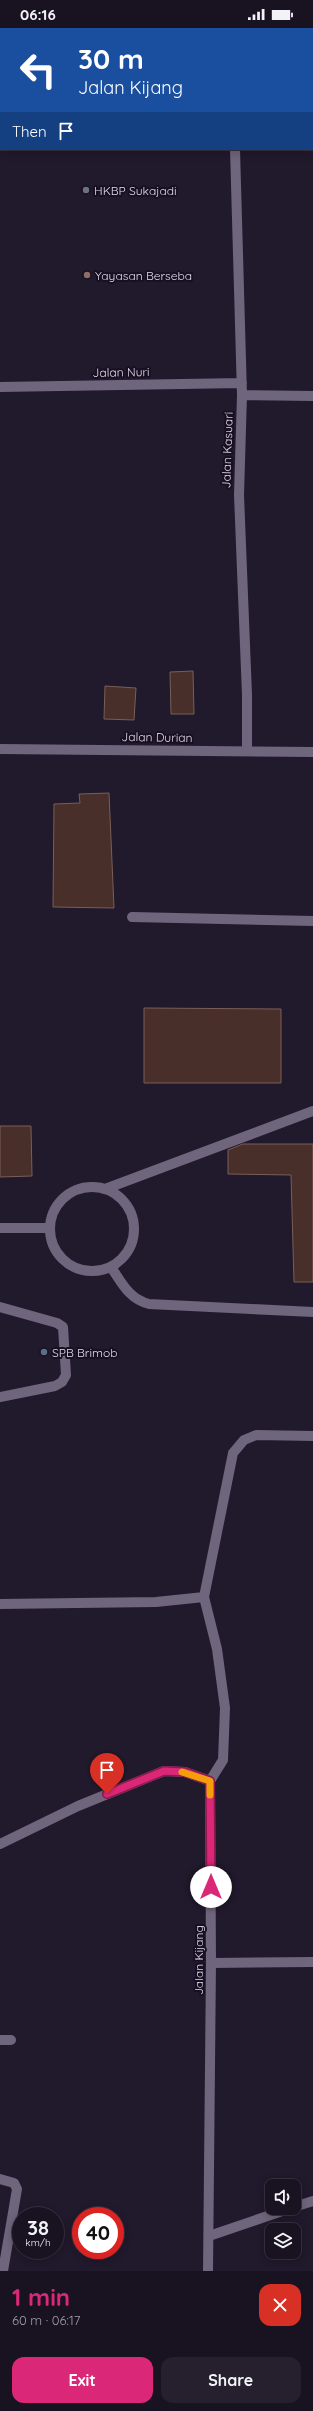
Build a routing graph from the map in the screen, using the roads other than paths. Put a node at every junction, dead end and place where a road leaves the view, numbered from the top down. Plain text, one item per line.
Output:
1 (235, 150) edge
2 (242, 383) junction
3 (0, 387) edge
4 (242, 395) junction
5 (313, 396) edge
6 (0, 749) edge
7 (247, 752) junction
8 (313, 752) edge
9 (132, 917) dead end
10 (313, 921) edge
11 (313, 1112) edge
12 (105, 1189) junction
13 (0, 1228) edge
14 (50, 1228) junction
15 (111, 1267) junction
16 (0, 1307) edge
17 (313, 1312) edge
18 (0, 1397) edge
19 (313, 1436) edge
20 (204, 1597) junction
21 (0, 1604) edge
22 (210, 1781) junction
23 (0, 1844) edge
24 (313, 1962) edge
25 (211, 1963) junction
26 (0, 2040) edge
27 (11, 2040) dead end
28 (0, 2179) edge
29 (313, 2200) edge
30 (301, 2205) edge
31 (272, 2215) edge
32 (209, 2236) junction
33 (3, 2271) edge
34 (208, 2271) edge

1 - 2 street, Jalan Kasuari
2 - 3 street, Jalan Nuri
2 - 4 street, Jalan Kasuari
4 - 5 street
4 - 7 street, Jalan Kasuari
6 - 7 street, Jalan Durian
7 - 8 street, Jalan Durian
9 - 10 street
11 - 12 street
12 - 14 street
12 - 15 street
13 - 14 street
14 - 15 street
15 - 17 street
16 - 18 street
19 - 20 street
20 - 21 street
20 - 22 street
22 - 23 street
22 - 25 street, Jalan Kijang
24 - 25 street
25 - 32 street, Jalan Kijang
26 - 27 street
28 - 33 street
29 - 30 street
31 - 32 street
32 - 34 street, Jalan Kijang

